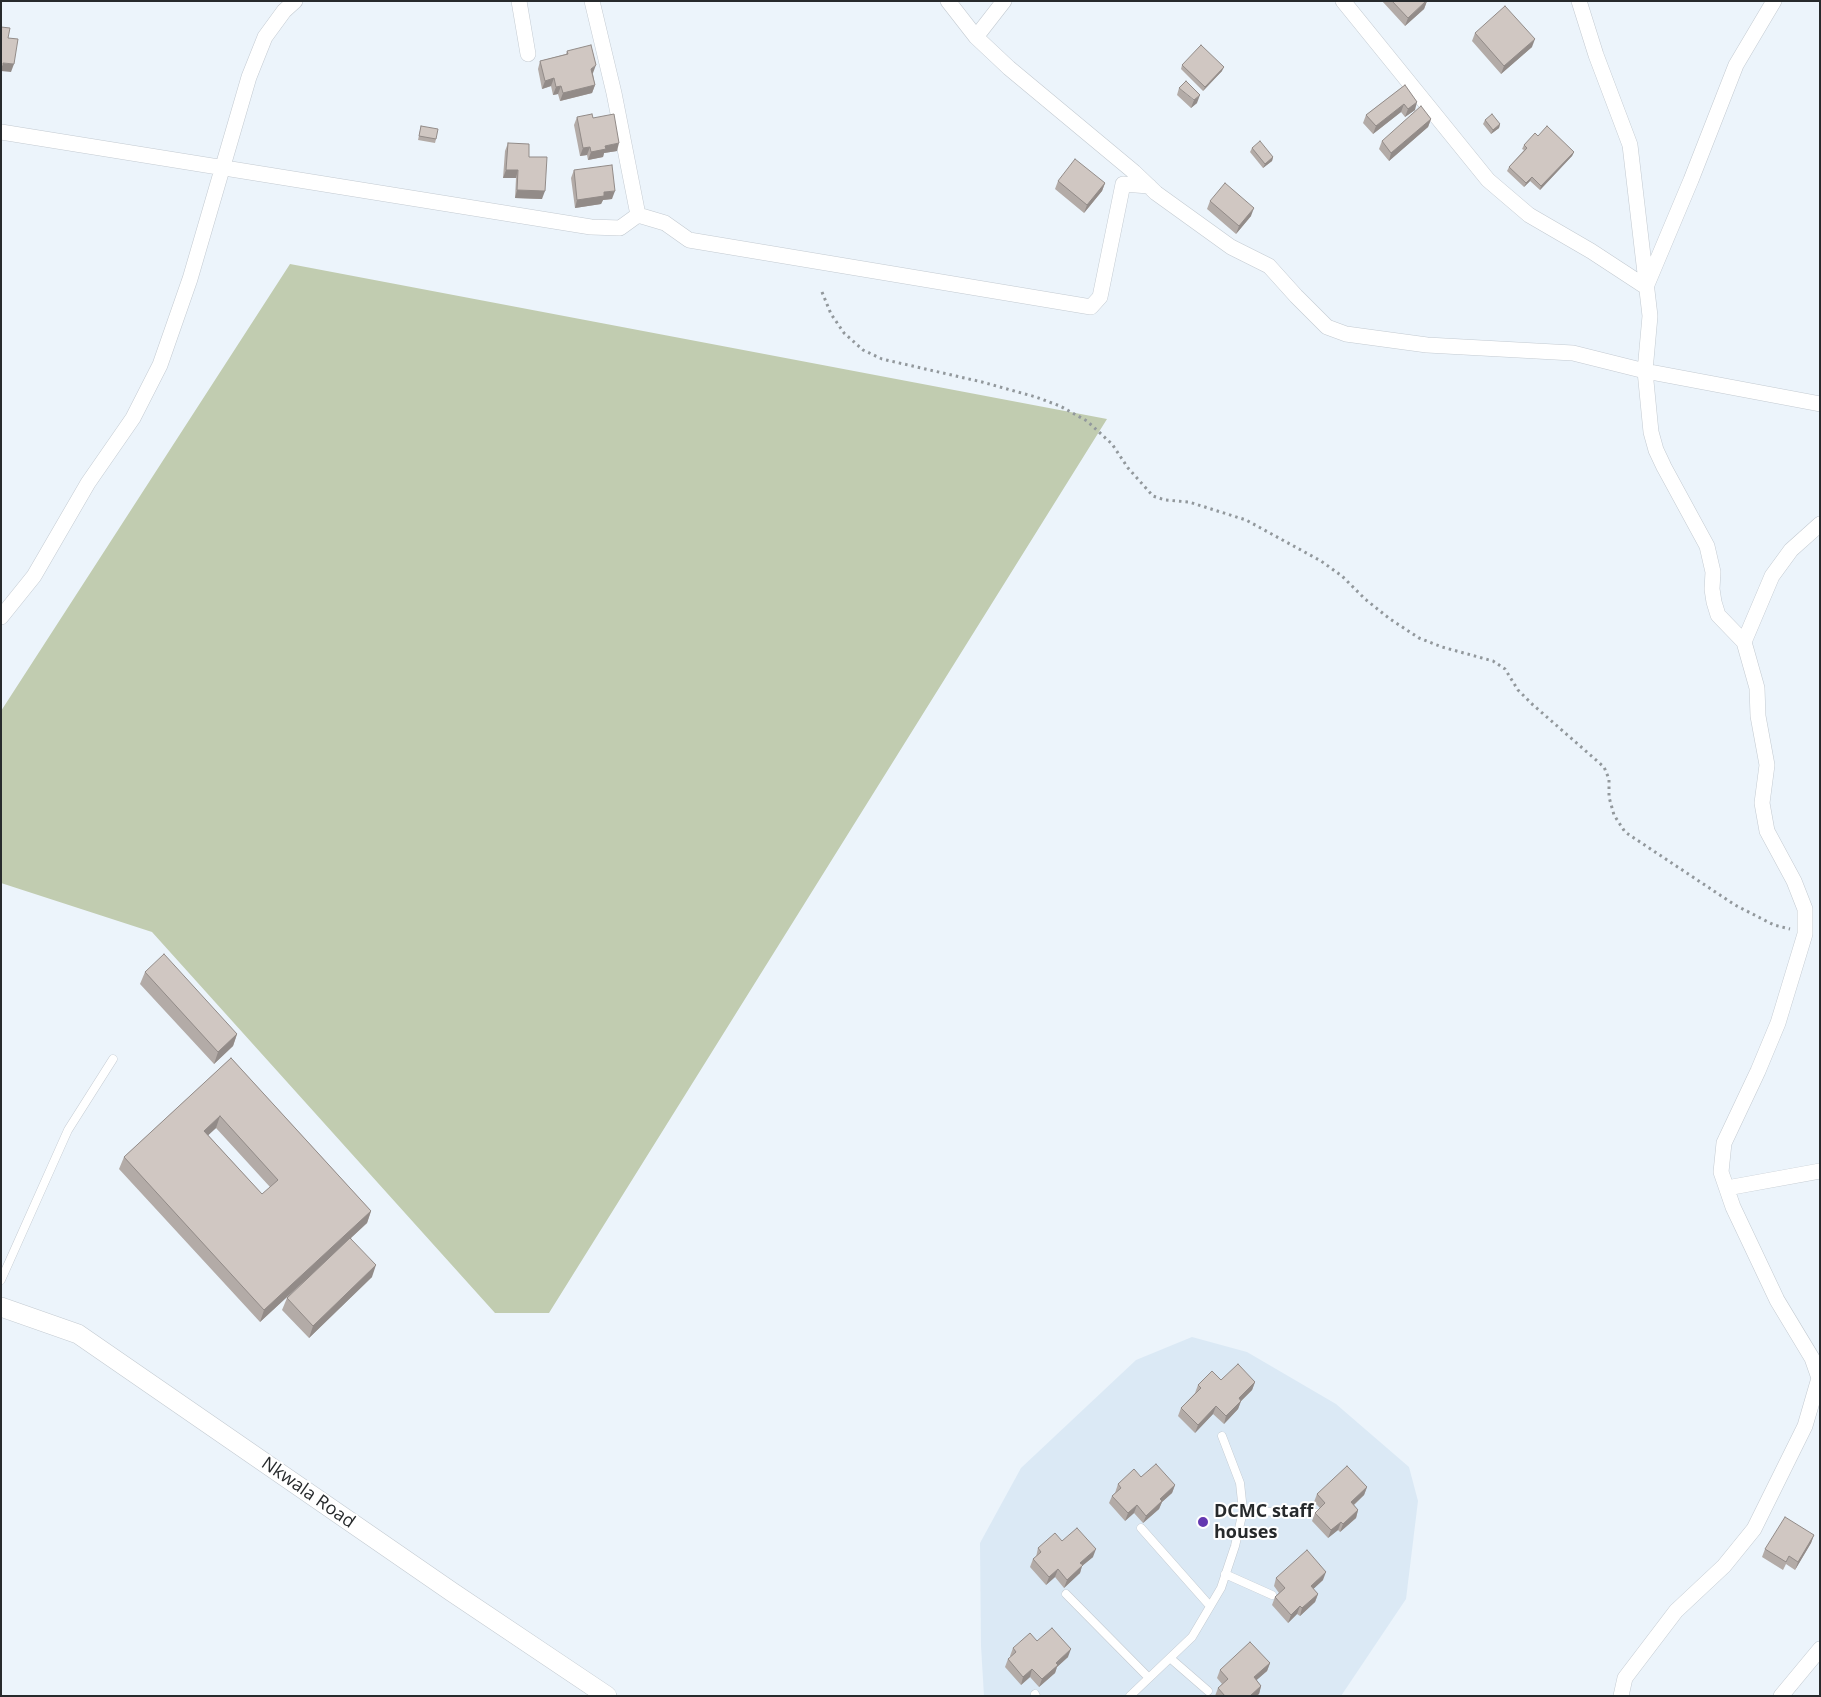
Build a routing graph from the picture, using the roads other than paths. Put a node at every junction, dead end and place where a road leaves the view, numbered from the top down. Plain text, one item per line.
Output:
1 (295, 1) edge
2 (519, 1) edge
3 (592, 1) edge
4 (948, 1) edge
5 (1004, 1) edge
6 (1343, 1) edge
7 (1579, 1) edge
8 (1774, 1) edge
9 (976, 37) junction
10 (528, 54) dead end
11 (1, 132) edge
12 (222, 167) junction
13 (1149, 186) junction
14 (638, 216) junction
15 (1646, 287) junction
16 (1645, 371) junction
17 (1820, 404) edge
18 (1820, 524) edge
19 (1, 616) edge
20 (1744, 642) junction
21 (113, 1059) dead end
22 (1820, 1171) edge
23 (1727, 1188) junction
24 (1, 1280) edge
25 (1, 1307) edge
26 (1820, 1378) edge
27 (1222, 1436) dead end
28 (1242, 1511) junction
29 (1316, 1513) edge
30 (1141, 1528) dead end
31 (1225, 1574) junction
32 (1066, 1594) dead end
33 (1272, 1595) dead end
34 (1210, 1606) junction
35 (1820, 1649) edge
36 (1170, 1658) junction
37 (1149, 1678) junction
38 (1208, 1691) dead end
39 (607, 1696) edge
40 (1130, 1696) edge
41 (1622, 1696) edge
42 (1781, 1696) edge

1 - 12 street
2 - 10 street
3 - 14 street
4 - 9 street
5 - 9 street
6 - 15 street
7 - 15 street
8 - 15 street
9 - 13 street
11 - 12 street
12 - 14 street
12 - 19 street
13 - 14 street
13 - 16 street
15 - 16 street
16 - 17 street
16 - 20 street
18 - 20 street
20 - 23 street
21 - 24 lane
22 - 23 street
23 - 26 street
25 - 39 street, Nkwala Road
26 - 41 street
27 - 28 lane
28 - 29 lane
28 - 31 lane
30 - 34 lane
31 - 33 lane
31 - 34 lane
32 - 37 lane
34 - 36 lane
35 - 42 street
36 - 37 lane
36 - 38 lane
37 - 40 lane

